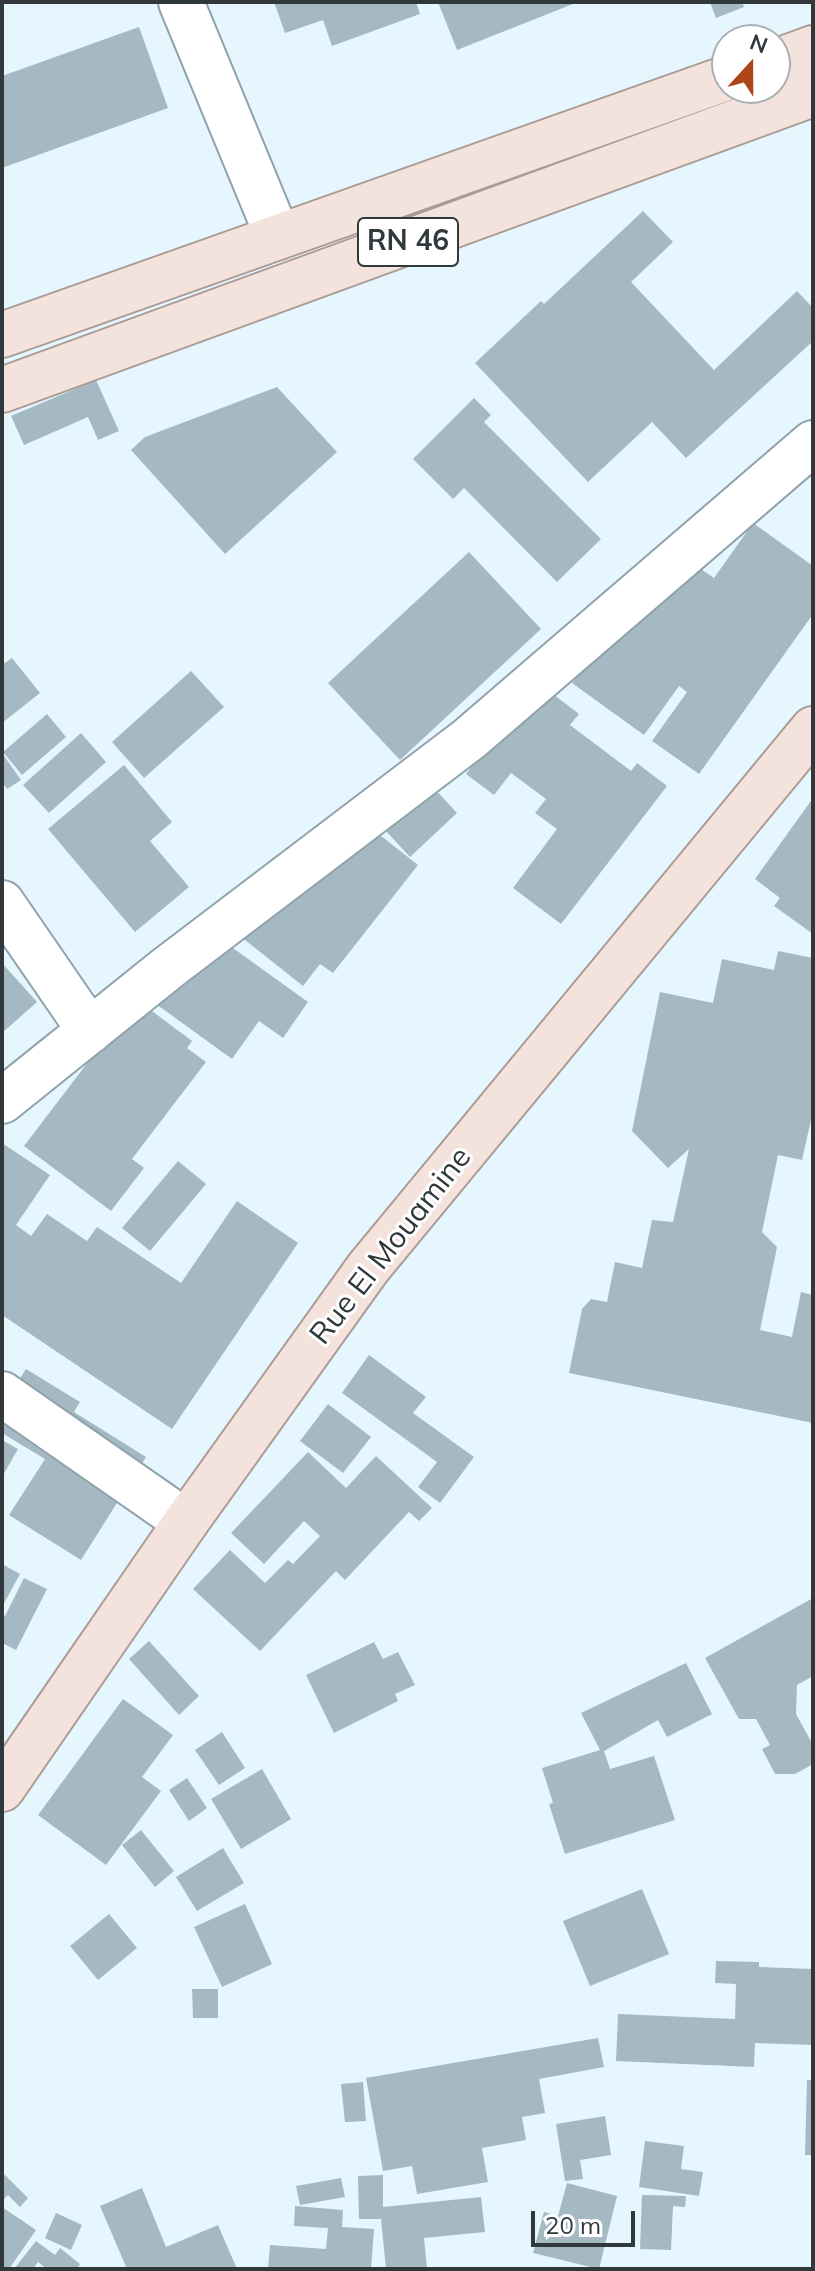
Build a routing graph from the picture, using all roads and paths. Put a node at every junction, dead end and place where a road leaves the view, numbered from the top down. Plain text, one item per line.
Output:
1 (181, 2) edge
2 (813, 48) edge
3 (791, 56) edge
4 (711, 84) edge
5 (813, 94) edge
6 (278, 237) junction
7 (2, 335) edge
8 (2, 390) edge
9 (813, 443) edge
10 (813, 729) edge
11 (2, 903) edge
12 (90, 1031) junction
13 (2, 1101) edge
14 (2, 1394) edge
15 (186, 1522) junction
16 (2, 1789) edge

1 - 6 street
2 - 3 main road
4 - 6 main road, RN 46
5 - 8 main road, RN 46
6 - 7 main road, RN 46
9 - 12 street
10 - 15 main road, Rue El Mouamine
11 - 12 street
12 - 13 street
14 - 15 street
15 - 16 main road, Rue El Mouamine

